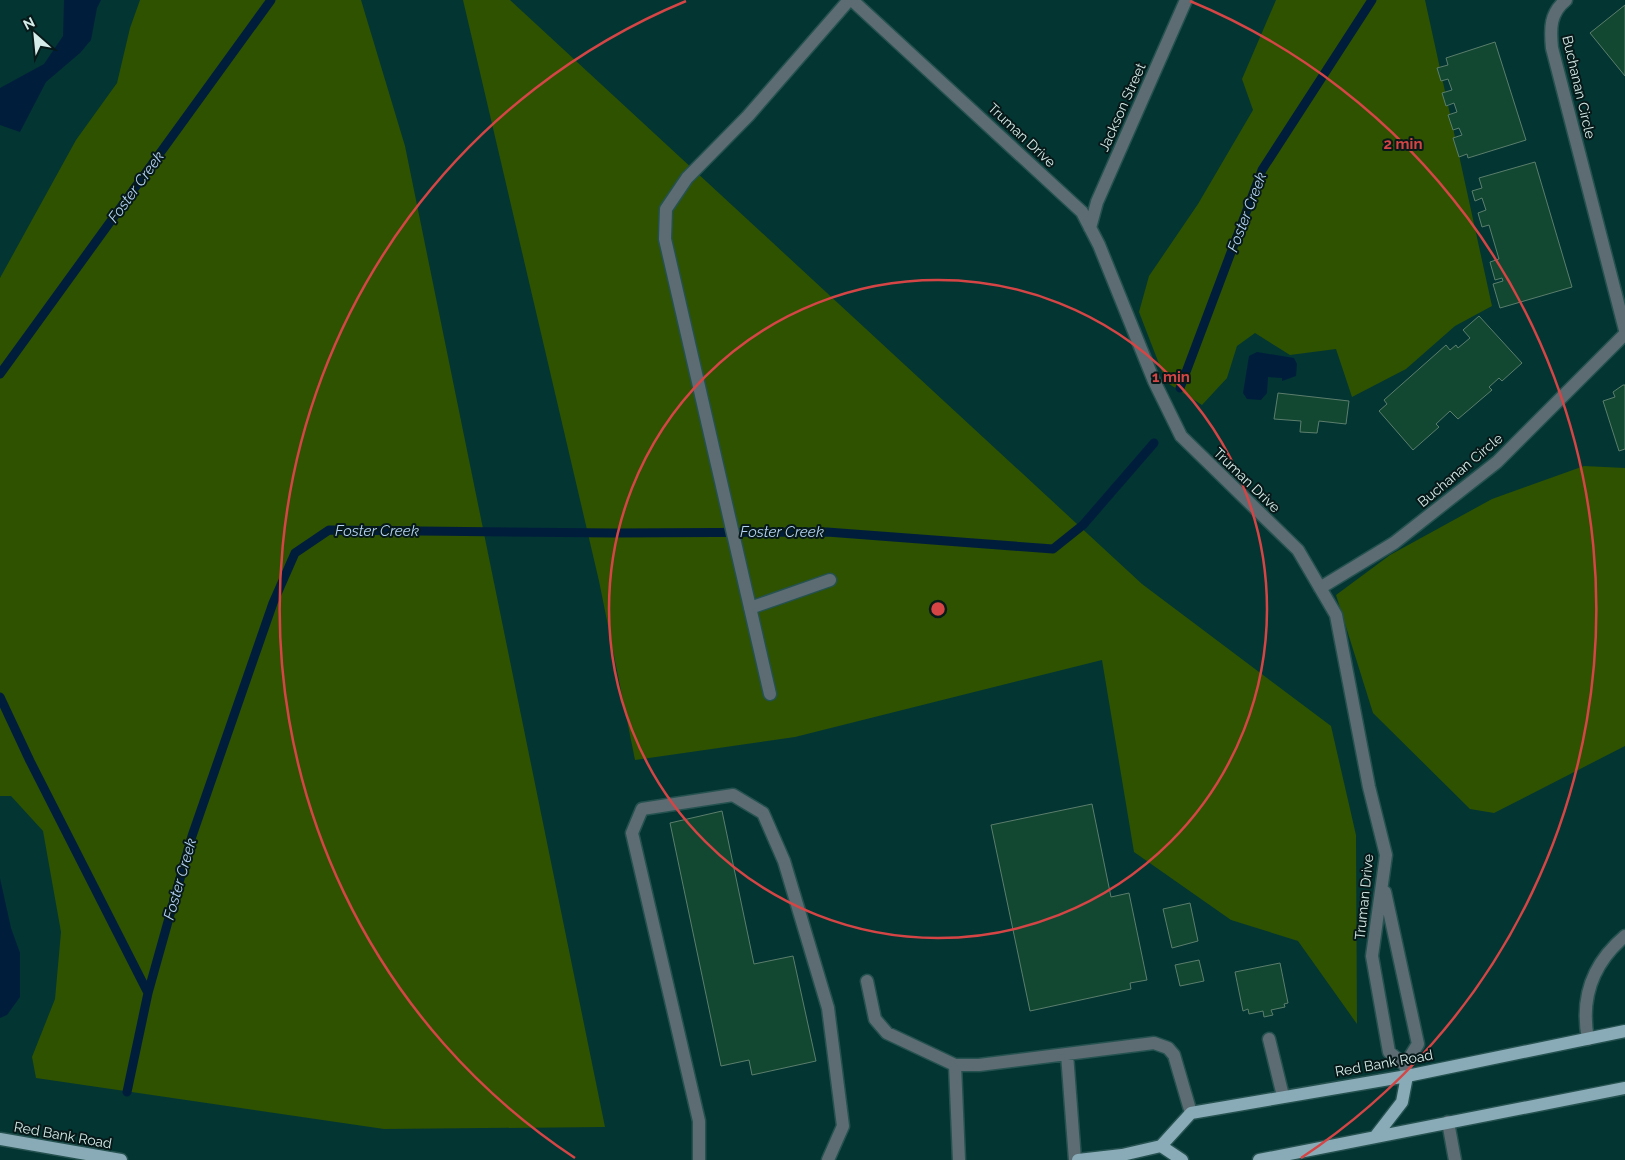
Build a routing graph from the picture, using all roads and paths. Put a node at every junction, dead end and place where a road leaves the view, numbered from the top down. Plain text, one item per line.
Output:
1 (851, 0) edge
2 (1186, 0) edge
3 (1566, 0) edge
4 (1090, 228) junction
5 (1625, 330) edge
6 (1625, 334) edge
7 (830, 580) dead end
8 (1320, 588) junction
9 (750, 608) junction
10 (770, 694) dead end
11 (1382, 882) junction
12 (1625, 936) edge
13 (867, 981) dead end
14 (1625, 1031) edge
15 (1269, 1039) dead end
16 (1588, 1039) junction
17 (1067, 1054) junction
18 (955, 1066) junction
19 (1406, 1070) junction
20 (1625, 1088) edge
21 (1283, 1096) junction
22 (1191, 1113) junction
23 (1448, 1122) junction
24 (1374, 1137) junction
25 (0, 1139) edge
26 (1161, 1146) junction
27 (1123, 1158) edge
28 (121, 1160) edge
29 (699, 1160) edge
30 (828, 1160) edge
31 (959, 1160) edge
32 (1076, 1160) edge
33 (1182, 1160) edge
34 (1259, 1160) edge
35 (1455, 1160) edge

1 - 4 street, Truman Drive
1 - 9 street
2 - 4 street, Jackson Street
3 - 5 street, Buchanan Circle
4 - 8 street, Truman Drive
6 - 8 street, Buchanan Circle
7 - 9 street
8 - 11 street, Truman Drive
9 - 10 street
11 - 19 street
11 - 19 street, Truman Drive
12 - 16 street
13 - 18 street
14 - 16 main road, Red Bank Road
15 - 21 street
16 - 19 main road, Red Bank Road
17 - 18 street
17 - 22 street
17 - 32 street
18 - 31 street
19 - 21 main road, Red Bank Road
19 - 24 main road
20 - 23 main road
21 - 22 main road, Red Bank Road
22 - 26 main road
23 - 24 main road
23 - 35 street
24 - 34 main road
25 - 28 main road, Red Bank Road
26 - 27 main road
26 - 33 main road
27 - 32 main road
29 - 30 street

